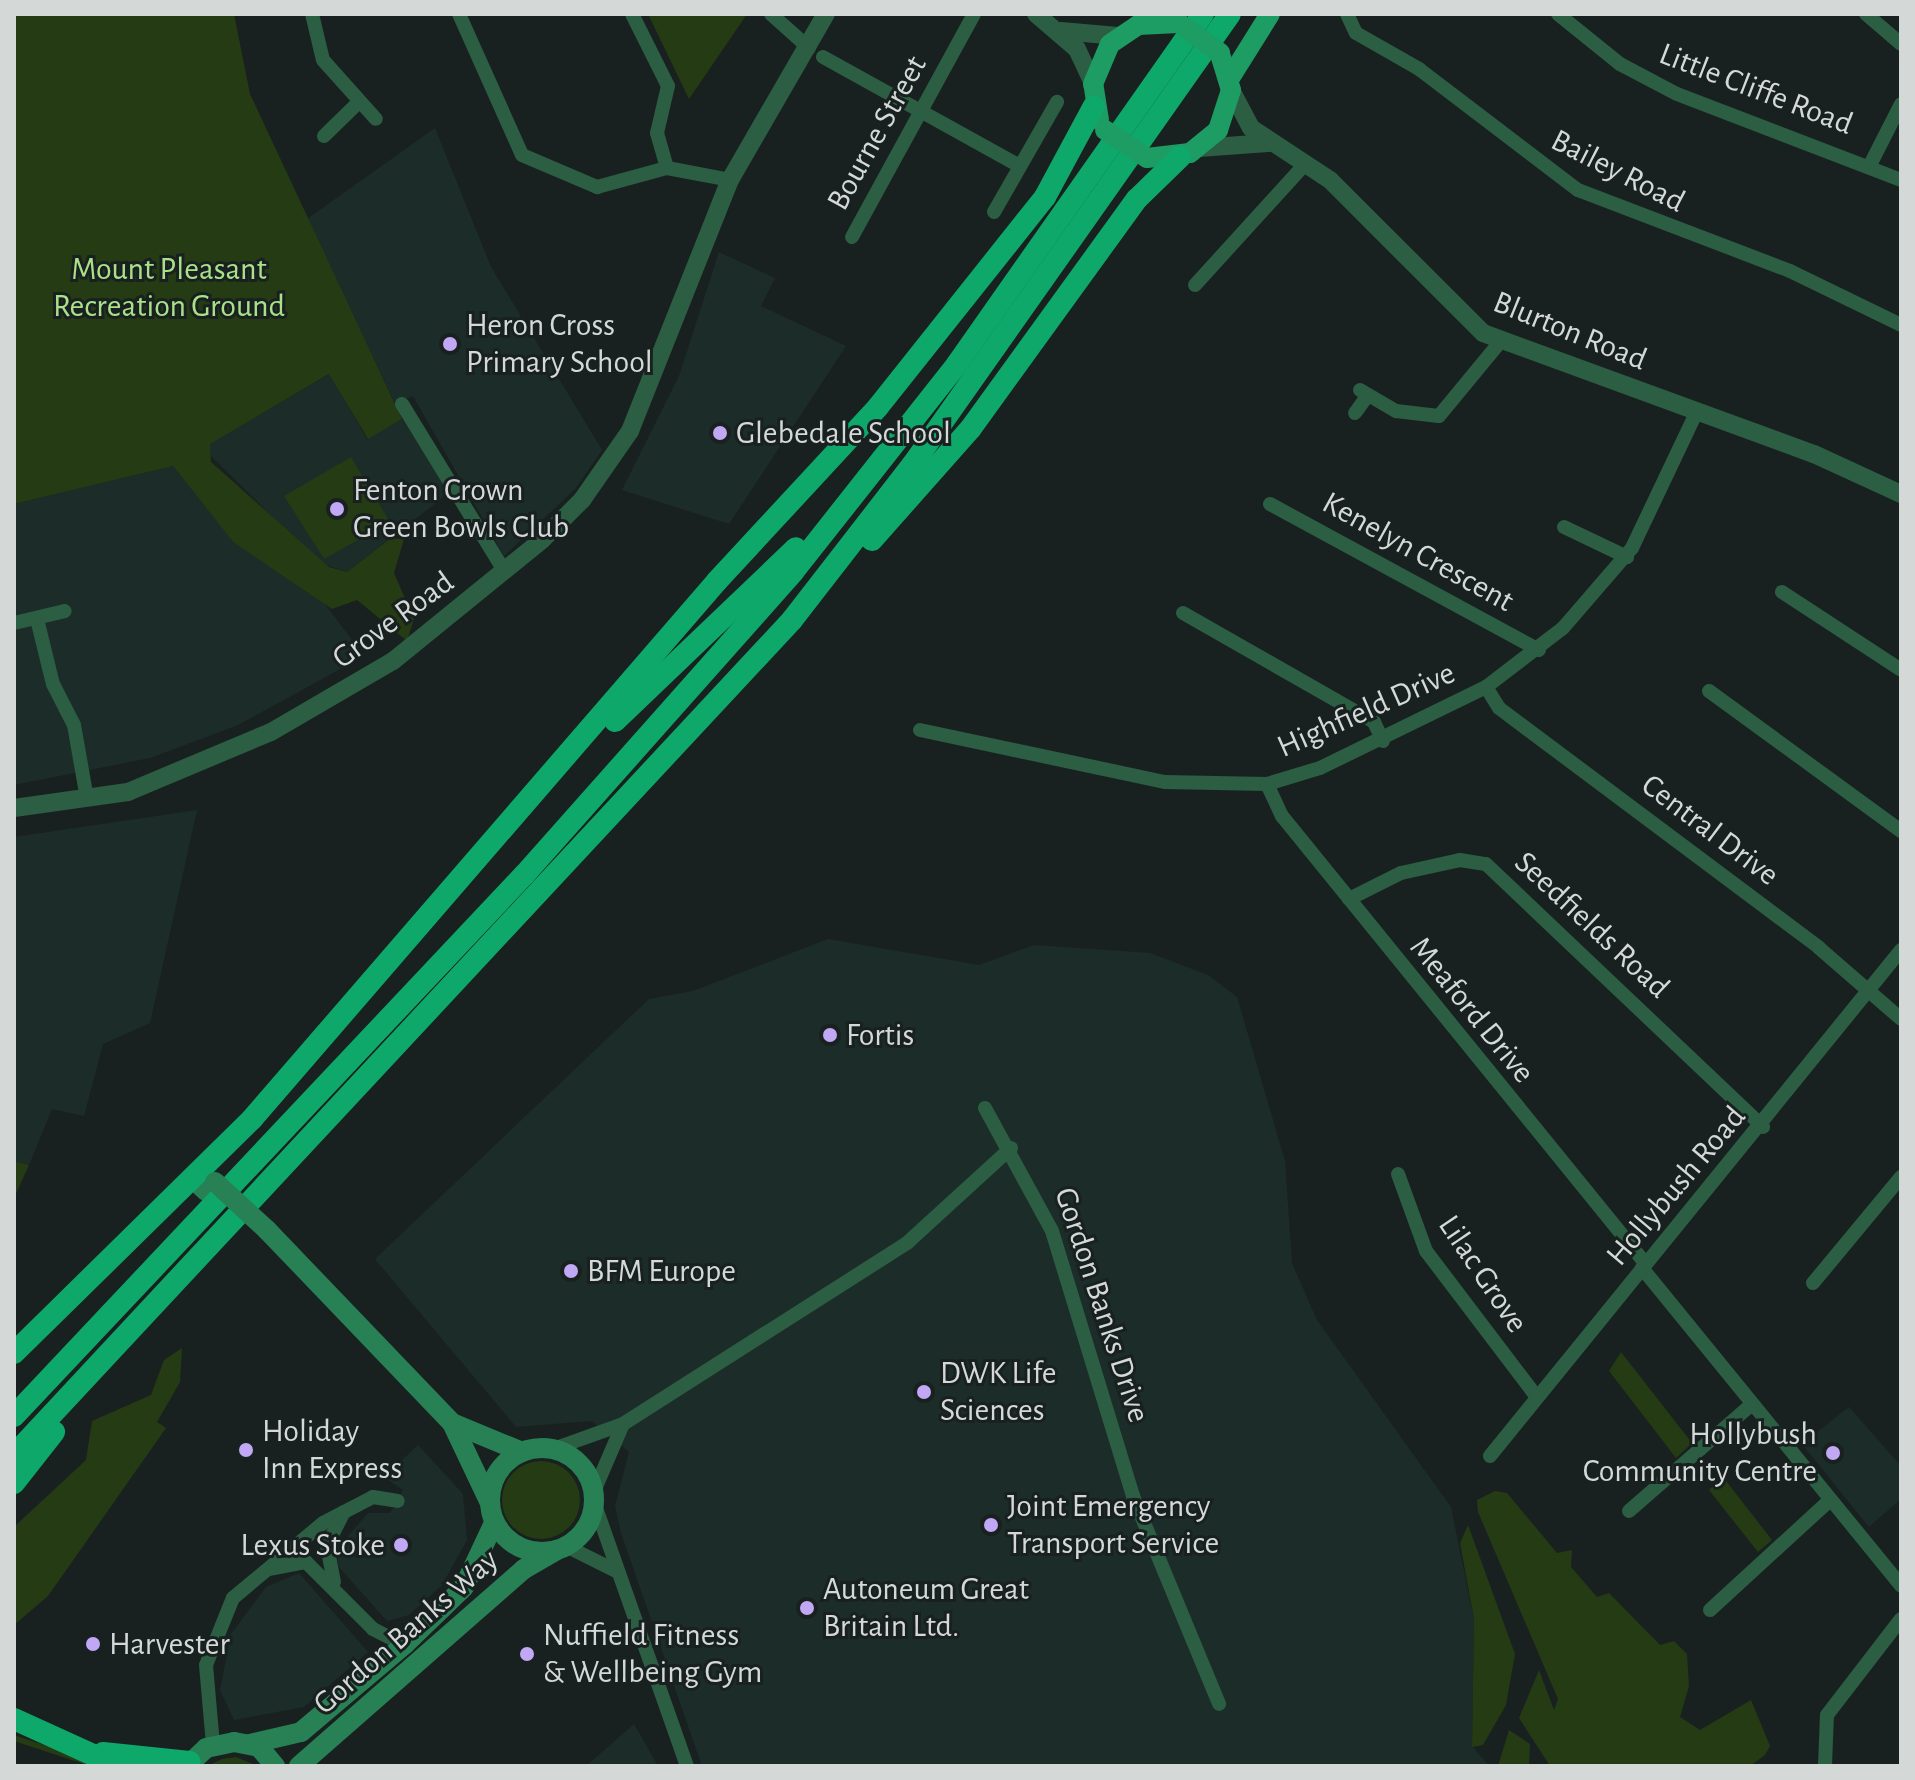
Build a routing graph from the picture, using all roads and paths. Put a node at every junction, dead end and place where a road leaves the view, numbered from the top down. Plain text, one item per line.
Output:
1 (312, 14) edge
2 (459, 14) edge
3 (632, 14) edge
4 (771, 14) edge
5 (826, 14) edge
6 (974, 14) edge
7 (1036, 14) edge
8 (1203, 14) edge
9 (1230, 14) edge
10 (1270, 14) edge
11 (1347, 14) edge
12 (1558, 14) edge
13 (1866, 14) edge
14 (1146, 20) edge
15 (1061, 31) junction
16 (1118, 36) junction
17 (1901, 44) edge
18 (816, 52) junction
19 (1230, 84) junction
20 (1093, 95) junction
21 (359, 102) junction
22 (1057, 102) dead end
23 (1901, 104) edge
24 (922, 110) junction
25 (376, 119) dead end
26 (324, 136) dead end
27 (1268, 143) junction
28 (1189, 153) junction
29 (1871, 163) junction
30 (1305, 164) junction
31 (1020, 166) junction
32 (667, 168) junction
33 (730, 180) junction
34 (1901, 180) edge
35 (994, 212) dead end
36 (852, 237) dead end
37 (1195, 285) dead end
38 (1901, 325) edge
39 (1500, 342) junction
40 (957, 364) junction
41 (402, 404) dead end
42 (1697, 411) junction
43 (1355, 413) dead end
44 (1901, 494) edge
45 (1270, 504) dead end
46 (1564, 527) dead end
47 (1627, 557) junction
48 (505, 572) junction
49 (1782, 592) dead end
50 (65, 611) dead end
51 (1183, 613) dead end
52 (37, 619) junction
53 (792, 620) junction
54 (14, 623) edge
55 (1539, 650) junction
56 (1901, 670) edge
57 (1486, 687) junction
58 (1709, 691) dead end
59 (920, 730) dead end
60 (1383, 741) junction
61 (1267, 784) junction
62 (87, 799) junction
63 (532, 803) junction
64 (14, 808) edge
65 (1901, 831) edge
66 (1349, 899) junction
67 (1901, 950) edge
68 (1869, 989) junction
69 (1901, 1019) edge
70 (985, 1108) dead end
71 (1763, 1127) junction
72 (1011, 1148) junction
73 (1398, 1174) dead end
74 (1901, 1177) edge
75 (204, 1181) junction
76 (1644, 1265) junction
77 (1813, 1283) dead end
78 (130, 1333) junction
79 (14, 1353) edge
80 (1537, 1397) junction
81 (1751, 1405) junction
82 (14, 1416) edge
83 (452, 1423) junction
84 (623, 1424) junction
85 (556, 1448) junction
86 (522, 1452) junction
87 (14, 1455) edge
88 (1490, 1456) dead end
89 (14, 1483) edge
90 (595, 1497) junction
91 (398, 1501) dead end
92 (489, 1501) junction
93 (1829, 1501) junction
94 (1629, 1511) dead end
95 (344, 1512) junction
96 (494, 1523) junction
97 (561, 1548) junction
98 (616, 1571) junction
99 (262, 1572) junction
100 (336, 1585) junction
101 (1901, 1586) edge
102 (1710, 1610) dead end
103 (1901, 1619) edge
104 (404, 1645) junction
105 (1219, 1704) dead end
106 (19, 1717) edge
107 (250, 1744) junction
108 (213, 1745) junction
109 (110, 1760) edge
110 (188, 1764) edge
111 (275, 1766) edge
112 (299, 1766) edge
113 (687, 1766) edge
114 (1825, 1766) edge

1 - 21 street
2 - 32 street
3 - 32 street
4 - 18 street
5 - 18 street, Grove Road
6 - 24 street, Bourne Street
7 - 15 street
8 - 40 highway
9 - 53 highway
10 - 19 main road
11 - 38 street, Bailey Road
12 - 29 street, Little Cliffe Road
13 - 17 street
14 - 16 main road
14 - 19 main road, bridge
15 - 16 street
15 - 20 street
16 - 20 main road
18 - 24 street
18 - 33 street, Grove Road
19 - 27 street, Blurton Road
19 - 28 main road
20 - 28 main road, bridge
20 - 63 highway
21 - 25 street
21 - 26 street
22 - 31 street
23 - 29 street
24 - 31 street
24 - 36 street, Bourne Street
27 - 28 street
27 - 30 street, Blurton Road
28 - 53 highway
29 - 34 street, Little Cliffe Road
30 - 37 street
30 - 39 street, Blurton Road
31 - 35 street
32 - 33 street
33 - 48 street, Grove Road
39 - 42 street, Blurton Road
39 - 43 street
40 - 63 highway
40 - 82 highway
41 - 48 street
42 - 44 street, Blurton Road
42 - 47 street, Highfield Drive
45 - 55 street, Kenelyn Crescent
46 - 47 street
47 - 55 street, Highfield Drive
48 - 62 street, Grove Road
49 - 56 street
50 - 52 street
51 - 60 street
52 - 54 street
52 - 62 street
53 - 78 highway
55 - 57 street, Highfield Drive
57 - 60 street, Highfield Drive
57 - 68 street, Central Drive
58 - 65 street
59 - 61 street, Highfield Drive
60 - 61 street, Highfield Drive
61 - 66 street, Meaford Drive
62 - 64 street, Grove Road
63 - 75 highway
66 - 71 street, Seedfields Road
66 - 76 street, Meaford Drive
67 - 68 street, Hollybush Road
68 - 69 street, Central Drive
68 - 71 street, Hollybush Road
70 - 72 street, Gordon Banks Drive
71 - 76 street, Hollybush Road
72 - 84 street
72 - 105 street, Gordon Banks Drive
73 - 80 street, Lilac Grove
74 - 77 street
75 - 79 highway
75 - 83 main road
76 - 80 street, Hollybush Road
76 - 81 street, Meaford Drive
78 - 87 highway
78 - 89 highway
80 - 88 street, Hollybush Road
81 - 93 street, Meaford Drive
81 - 94 street
83 - 86 main road
83 - 92 main road
84 - 85 street
84 - 90 street
85 - 86 main road
85 - 90 main road
86 - 92 main road
90 - 97 main road
90 - 98 street
91 - 95 street
92 - 96 main road
93 - 101 street, Meaford Drive
93 - 102 street
95 - 99 street
95 - 100 street
96 - 97 main road
96 - 104 main road, Gordon Banks Way
97 - 98 street
97 - 112 main road, Gordon Banks Way
98 - 113 street
99 - 100 street
99 - 108 street
100 - 104 street
103 - 114 street
104 - 107 main road, Gordon Banks Way
106 - 109 highway
107 - 108 main road, Gordon Banks Way
107 - 111 main road
108 - 110 main road
109 - 110 highway

